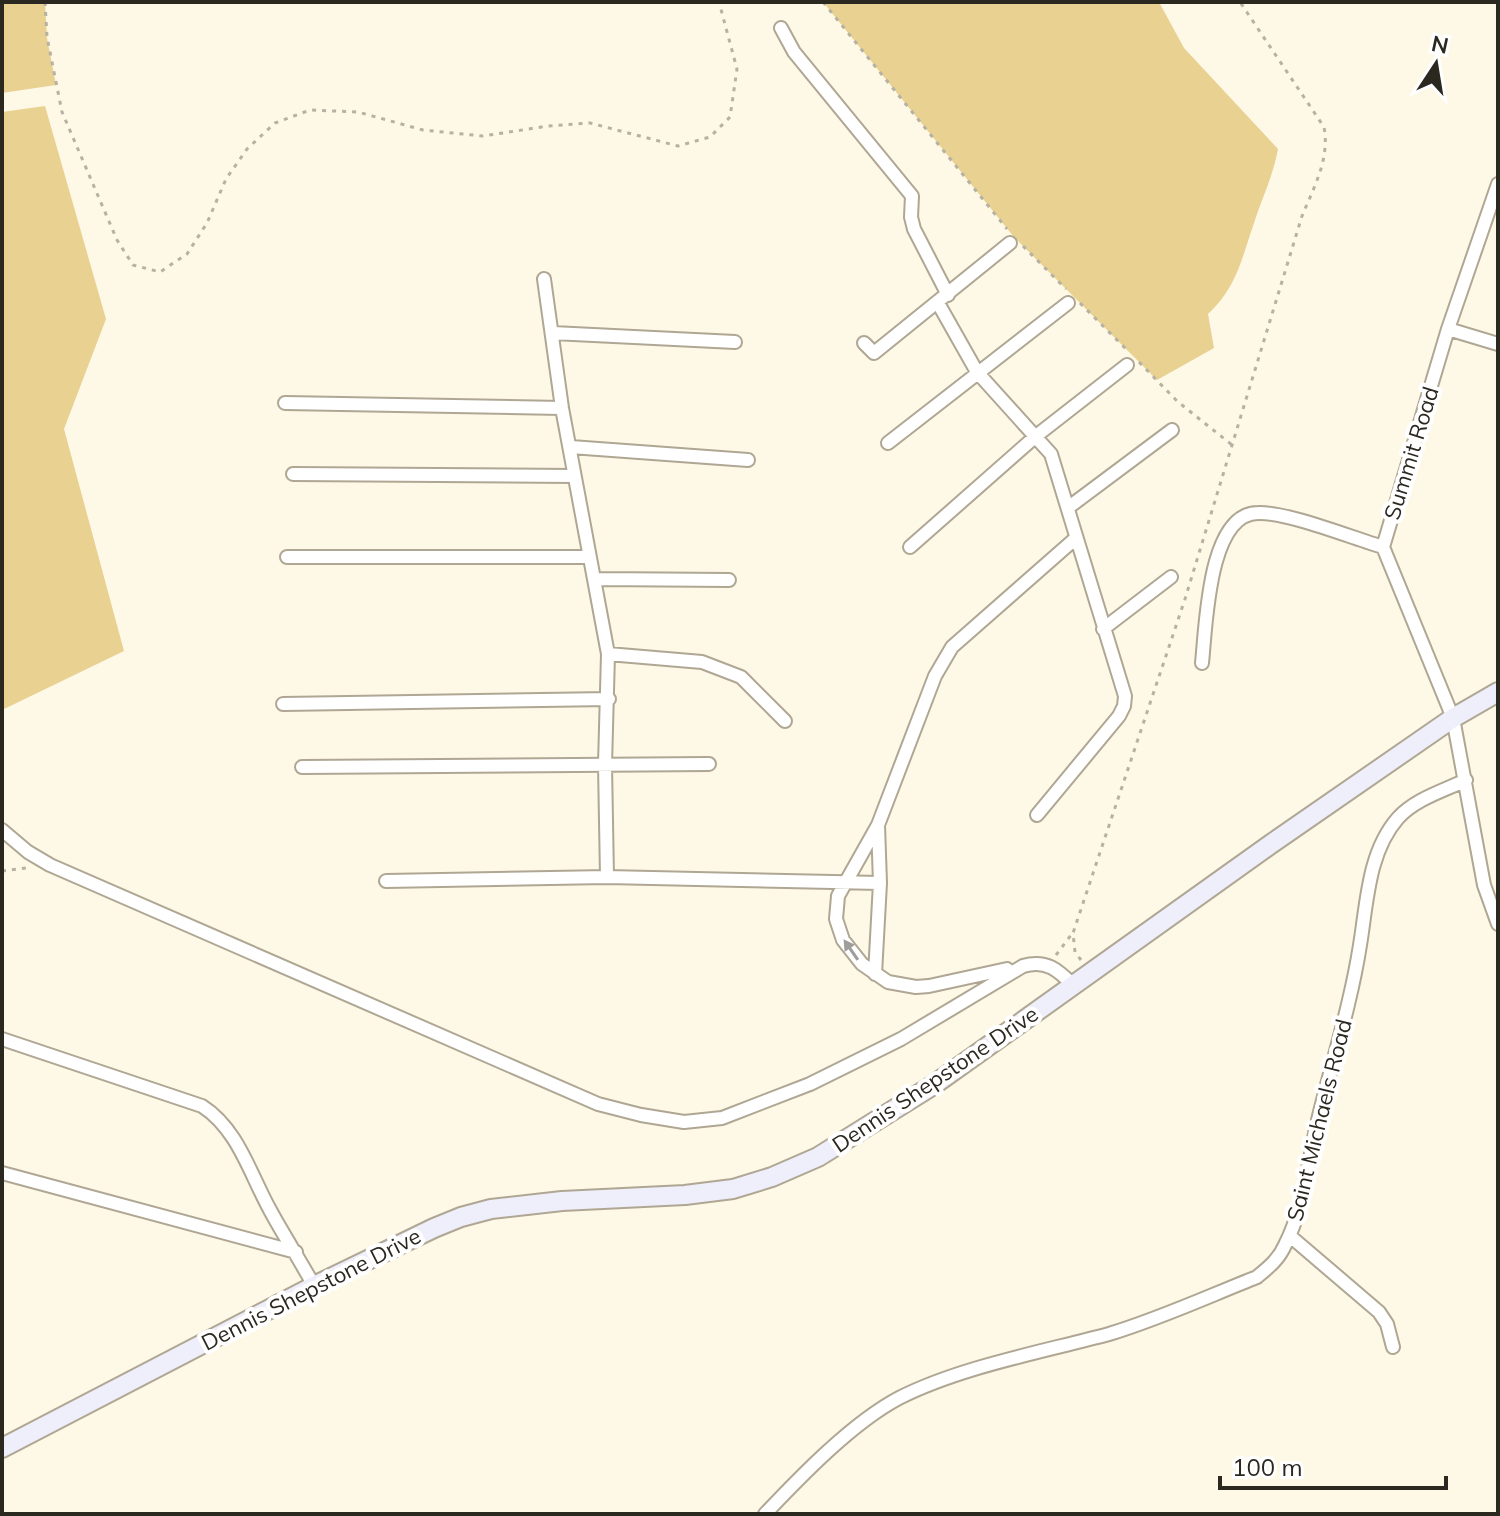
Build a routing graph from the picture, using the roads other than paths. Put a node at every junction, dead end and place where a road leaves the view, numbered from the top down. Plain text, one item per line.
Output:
1 (781, 28) dead end
2 (1498, 184) edge
3 (1010, 243) dead end
4 (544, 279) dead end
5 (943, 299) junction
6 (1072, 301) road end
7 (1448, 329) junction
8 (553, 333) junction
9 (735, 342) dead end
10 (864, 343) dead end
11 (1498, 344) edge
12 (1127, 365) dead end
13 (977, 372) junction
14 (285, 403) dead end
15 (562, 408) junction
16 (1172, 430) dead end
17 (1036, 436) junction
18 (888, 443) dead end
19 (571, 447) junction
20 (748, 460) dead end
21 (293, 474) dead end
22 (574, 476) junction
23 (1069, 507) junction
24 (1076, 538) junction
25 (910, 547) dead end
26 (1383, 547) junction
27 (287, 557) dead end
28 (588, 557) junction
29 (1171, 577) dead end
30 (596, 579) junction
31 (729, 580) dead end
32 (1103, 629) junction
33 (608, 654) junction
34 (1202, 663) dead end
35 (1498, 692) edge
36 (609, 699) junction
37 (283, 704) dead end
38 (1453, 718) junction
39 (785, 721) dead end
40 (709, 764) dead end
41 (605, 765) junction
42 (302, 767) dead end
43 (1466, 780) junction
44 (1037, 815) dead end
45 (878, 825) junction
46 (2, 830) edge
47 (607, 877) junction
48 (386, 881) dead end
49 (845, 881) junction
50 (880, 883) junction
51 (1498, 924) edge
52 (1023, 966) junction
53 (875, 974) junction
54 (1073, 985) junction
55 (2, 1039) edge
56 (2, 1173) edge
57 (1290, 1236) junction
58 (296, 1252) junction
59 (314, 1286) junction
60 (1393, 1347) dead end
61 (2, 1448) edge
62 (765, 1514) edge

1 - 5 street
2 - 7 street, Summit Road
3 - 5 street
4 - 8 street
5 - 10 street
5 - 13 street
6 - 13 street
7 - 11 street
7 - 26 street, Summit Road
8 - 9 street
8 - 15 street
12 - 17 street
13 - 17 street
13 - 18 street
14 - 15 street
15 - 19 street
16 - 23 street
17 - 23 street
17 - 25 street
19 - 20 street
19 - 22 street
21 - 22 street
22 - 28 street
23 - 24 street
24 - 32 street
24 - 45 street
26 - 34 street
26 - 38 street, Summit Road
27 - 28 street
28 - 30 street
29 - 32 street
30 - 31 street
30 - 33 street
32 - 44 street
33 - 36 street
33 - 39 street
35 - 38 street, Dennis Shepstone Drive
36 - 37 street
36 - 41 street
38 - 43 street, Summit Road
38 - 54 street, Dennis Shepstone Drive
40 - 41 street
41 - 42 street
41 - 47 street
43 - 51 street, Summit Road
43 - 57 street, Saint Michaels Road
45 - 49 street
45 - 50 street
46 - 52 street
47 - 48 street
47 - 49 street
49 - 50 street
53 -> 49 street
50 - 53 street
52 - 53 street
52 - 54 street
54 - 59 street, Dennis Shepstone Drive
55 - 58 street
56 - 58 street
57 - 60 street
57 - 62 street, Saint Michaels Road
58 - 59 street
59 - 61 street, Dennis Shepstone Drive

